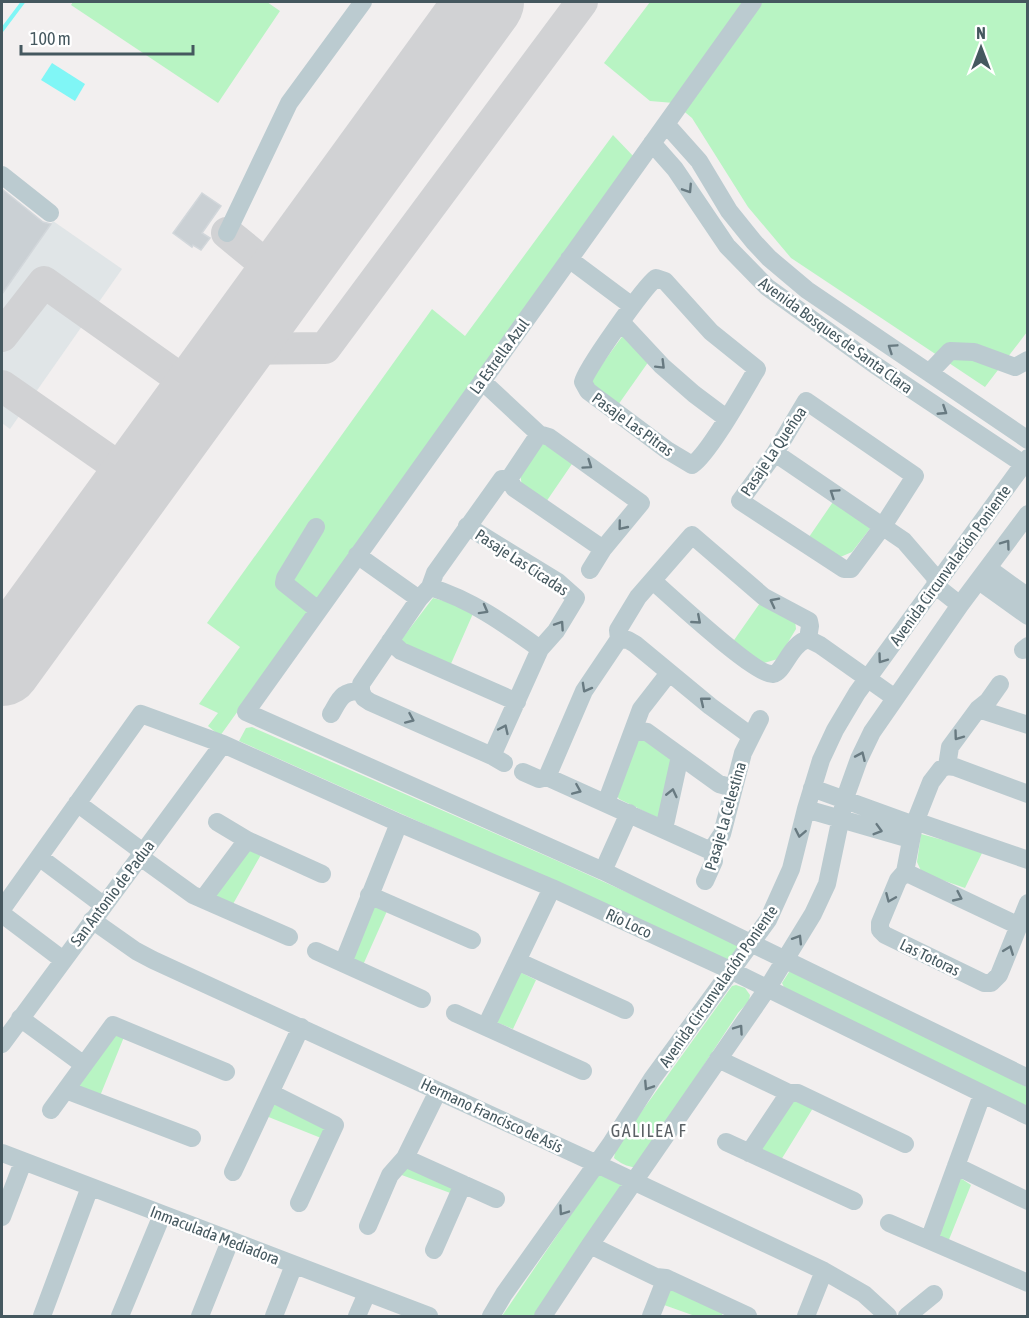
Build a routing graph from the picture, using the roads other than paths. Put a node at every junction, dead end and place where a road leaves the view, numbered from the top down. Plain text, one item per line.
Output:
1 (363, 2) edge
2 (753, 2) edge
3 (666, 124) junction
4 (652, 143) junction
5 (2, 176) edge
6 (50, 213) dead end
7 (227, 233) dead end
8 (569, 259) junction
9 (632, 306) junction
10 (621, 322) junction
11 (1028, 360) edge
12 (929, 373) junction
13 (482, 381) junction
14 (726, 418) junction
15 (539, 434) junction
16 (1028, 440) edge
17 (775, 453) junction
18 (1026, 463) edge
19 (509, 479) junction
20 (1028, 514) edge
21 (467, 526) junction
22 (883, 526) junction
23 (316, 527) dead end
24 (603, 549) junction
25 (357, 555) junction
26 (590, 570) dead end
27 (984, 574) junction
28 (653, 581) junction
29 (936, 586) junction
30 (424, 593) junction
31 (1028, 597) edge
32 (960, 605) junction
33 (318, 610) junction
34 (1028, 616) edge
35 (619, 639) junction
36 (808, 639) junction
37 (390, 641) junction
38 (540, 649) junction
39 (669, 673) junction
40 (867, 679) junction
41 (1000, 684) dead end
42 (361, 691) junction
43 (895, 698) junction
44 (517, 702) junction
45 (978, 709) junction
46 (331, 714) dead end
47 (760, 719) dead end
48 (1028, 725) edge
49 (633, 730) junction
50 (751, 736) junction
51 (223, 744) junction
52 (680, 756) junction
53 (947, 766) junction
54 (523, 772) dead end
55 (547, 777) junction
56 (733, 788) junction
57 (812, 788) junction
58 (1028, 794) edge
59 (845, 798) junction
60 (606, 802) junction
61 (77, 803) junction
62 (806, 809) junction
63 (629, 813) junction
64 (841, 819) junction
65 (217, 822) dead end
66 (399, 823) junction
67 (913, 828) junction
68 (664, 829) junction
69 (247, 840) junction
70 (711, 851) junction
71 (141, 854) junction
72 (39, 857) junction
73 (1028, 860) edge
74 (603, 872) junction
75 (905, 872) junction
76 (322, 874) dead end
77 (705, 881) dead end
78 (552, 888) junction
79 (369, 895) junction
80 (202, 899) junction
81 (1028, 903) edge
82 (103, 905) junction
83 (2, 909) edge
84 (2, 914) edge
85 (92, 920) junction
86 (1017, 925) junction
87 (289, 937) dead end
88 (472, 940) dead end
89 (750, 943) junction
90 (316, 951) dead end
91 (63, 960) junction
92 (785, 960) junction
93 (518, 961) junction
94 (343, 963) junction
95 (730, 970) junction
96 (767, 989) junction
97 (422, 999) dead end
98 (625, 1010) dead end
99 (455, 1013) dead end
100 (20, 1018) junction
101 (486, 1026) junction
102 (301, 1027) junction
103 (2, 1044) edge
104 (718, 1059) junction
105 (84, 1065) junction
106 (583, 1071) dead end
107 (226, 1072) dead end
108 (1028, 1078) edge
109 (66, 1090) junction
110 (438, 1091) junction
111 (271, 1093) junction
112 (789, 1093) junction
113 (982, 1095) junction
114 (51, 1110) dead end
115 (1028, 1116) edge
116 (192, 1138) dead end
117 (726, 1142) dead end
118 (905, 1144) dead end
119 (749, 1153) junction
120 (2, 1154) edge
121 (405, 1158) junction
122 (23, 1161) junction
123 (597, 1164) junction
124 (956, 1166) junction
125 (233, 1172) dead end
126 (635, 1182) junction
127 (463, 1184) junction
128 (90, 1187) junction
129 (496, 1199) dead end
130 (854, 1201) dead end
131 (1028, 1202) edge
132 (299, 1203) dead end
133 (162, 1215) junction
134 (2, 1217) edge
135 (889, 1223) dead end
136 (368, 1226) dead end
137 (929, 1240) junction
138 (230, 1241) junction
139 (590, 1245) junction
140 (434, 1250) dead end
141 (294, 1265) junction
142 (824, 1271) junction
143 (666, 1278) junction
144 (1028, 1283) edge
145 (367, 1293) junction
146 (934, 1294) dead end
147 (729, 1313) edge
148 (748, 1316) edge
149 (42, 1317) edge
150 (120, 1317) edge
151 (200, 1317) edge
152 (274, 1317) edge
153 (357, 1317) edge
154 (429, 1317) edge
155 (491, 1317) edge
156 (543, 1317) edge
157 (651, 1317) edge
158 (806, 1317) edge
159 (888, 1317) edge
160 (907, 1317) edge

1 - 7 street
2 - 3 street, La Estrella Azul
3 - 4 street, La Estrella Azul
12 -> 3 street, Avenida Bosques de Santa Clara
4 - 8 street, La Estrella Azul
4 -> 18 street, Avenida Bosques de Santa Clara
5 - 6 street
8 - 9 street
8 - 13 street, La Estrella Azul
9 - 10 street
9 - 14 street, Pasaje Las Pitras
10 -> 14 street
10 - 14 street, Pasaje Las Pitras
11 - 12 street
12 - 16 street, Avenida Bosques de Santa Clara
13 - 15 street
13 - 25 street, La Estrella Azul
15 - 19 street
15 -> 24 street
22 -> 17 street
17 - 22 street, Pasaje La Queñoa
17 - 22 street, Pasaje La Queñoa
18 - 29 street, Avenida Circunvalación Poniente
19 - 21 street, Pasaje Las Cicadas
19 - 24 street
27 -> 20 street, Avenida Circunvalación Poniente
21 - 30 street, Pasaje Las Cicadas
38 -> 21 street, Pasaje Las Cicadas
22 - 29 street
23 - 33 street
24 - 26 street
25 - 30 street
25 - 33 street, La Estrella Azul
27 - 31 street
27 - 32 street, Avenida Circunvalación Poniente
27 - 34 street
28 - 35 street
28 -> 36 street
36 -> 28 street
29 - 32 street
29 -> 40 street, Avenida Circunvalación Poniente
30 - 37 street, Pasaje Las Cicadas
30 -> 38 street
32 - 43 street, Avenida Circunvalación Poniente
33 - 74 street, La Estrella Azul
35 - 39 street
35 -> 55 street
36 - 40 street
37 - 42 street, Pasaje Las Cicadas
37 - 44 street
38 - 44 street, Pasaje Las Cicadas
39 - 49 street
50 -> 39 street
40 - 43 street
40 - 57 street, Avenida Circunvalación Poniente
41 - 45 street
42 -> 44 street, Pasaje Las Cicadas
42 - 46 street
59 -> 43 street, Avenida Circunvalación Poniente
45 - 48 street
45 -> 53 street
47 - 50 street, Pasaje La Celestina
49 - 52 street
49 - 60 street
50 - 56 street, Pasaje La Celestina
51 - 61 street, Río Loco
51 - 66 street, Río Loco
51 - 71 street, San Antonio de Padua
52 - 56 street
68 -> 52 street
53 - 58 street
53 - 67 street, Las Totoras
54 - 55 street
55 -> 60 street
56 - 70 street, Pasaje La Celestina
57 - 59 street
57 - 62 street, Avenida Circunvalación Poniente
59 - 64 street, Avenida Circunvalación Poniente
59 - 67 street
60 - 63 street
61 - 71 street
61 - 72 street
62 - 64 street
62 -> 89 street, Avenida Circunvalación Poniente
63 - 68 street
63 - 74 street
64 -> 67 street
92 -> 64 street, Avenida Circunvalación Poniente
65 - 69 street
66 - 78 street, Río Loco
66 - 79 street
67 - 73 street
67 - 75 street, Las Totoras
68 - 70 street
69 - 76 street
69 - 80 street
70 - 77 street, Pasaje La Celestina
71 - 80 street
71 - 82 street, San Antonio de Padua
72 - 82 street
72 - 83 street
74 - 89 street
75 -> 86 street
75 -> 86 street, Las Totoras
78 - 93 street
78 - 95 street, Río Loco
79 - 88 street
79 - 94 street
80 - 87 street
81 - 86 street, Las Totoras
82 - 85 street, San Antonio de Padua
84 - 91 street
85 - 91 street, San Antonio de Padua
85 - 102 street, Hermano Francisco de Asís
89 - 92 street
89 - 95 street, Avenida Circunvalación Poniente
90 - 94 street
91 - 100 street, San Antonio de Padua
92 - 96 street, Avenida Circunvalación Poniente
92 - 108 street
93 - 98 street
93 - 101 street
94 - 97 street
95 - 96 street, Río Loco
95 -> 123 street, Avenida Circunvalación Poniente
104 -> 96 street, Avenida Circunvalación Poniente
96 - 113 street, Río Loco
99 - 101 street
100 - 103 street, San Antonio de Padua
100 - 105 street
101 - 106 street
102 - 110 street, Hermano Francisco de Asís
102 - 111 street
104 - 112 street
104 - 126 street, Avenida Circunvalación Poniente
105 - 107 street
105 - 109 street
109 - 114 street
109 - 116 street
110 - 121 street
110 - 123 street, Hermano Francisco de Asís
111 - 125 street
111 - 132 street
112 - 118 street
112 - 119 street
113 - 115 street, Río Loco
113 - 124 street
117 - 119 street
119 - 130 street
120 - 122 street, Inmaculada Mediadora
121 - 127 street
121 - 136 street
122 - 128 street, Inmaculada Mediadora
122 - 134 street
123 - 126 street, Hermano Francisco de Asís
123 -> 155 street, Avenida Circunvalación Poniente
124 - 131 street
124 - 137 street
126 - 139 street, Avenida Circunvalación Poniente
126 - 142 street, Hermano Francisco de Asís
127 - 129 street
127 - 140 street
128 - 133 street, Inmaculada Mediadora
128 - 149 street
133 - 138 street, Inmaculada Mediadora
133 - 150 street
135 - 137 street
137 - 144 street
138 - 141 street, Inmaculada Mediadora
138 - 151 street
139 - 143 street
139 - 156 street, Avenida Circunvalación Poniente
141 - 145 street, Inmaculada Mediadora
141 - 152 street
142 - 158 street
142 - 159 street, Hermano Francisco de Asís
143 - 147 street
143 - 157 street
145 - 153 street
145 - 154 street, Inmaculada Mediadora
146 - 160 street
147 - 148 street

